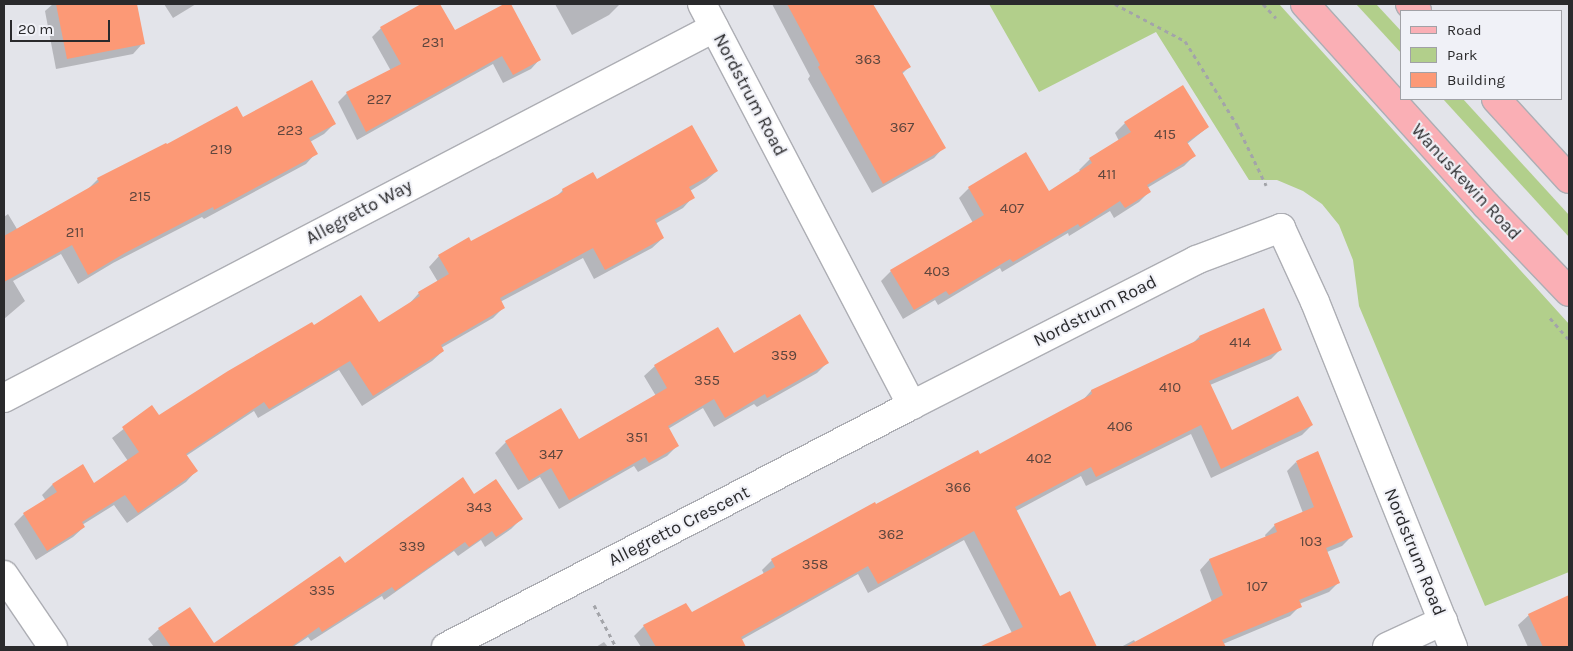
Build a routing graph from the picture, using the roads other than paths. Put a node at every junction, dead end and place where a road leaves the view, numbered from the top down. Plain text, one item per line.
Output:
1 (702, 4) edge
2 (1305, 4) edge
3 (714, 28) junction
4 (1497, 100) edge
5 (1569, 179) edge
6 (1569, 292) edge
7 (4, 398) edge
8 (912, 405) junction
9 (4, 575) edge
10 (1443, 621) junction
11 (53, 647) edge
12 (446, 647) edge
13 (1387, 647) edge
14 (1453, 647) edge

1 - 3 street, Nordstrum Road
2 - 6 main road, Wanuskewin Road
3 - 7 street, Allegretto Way
3 - 8 street, Nordstrum Road
4 - 5 main road
8 - 10 street, Nordstrum Road
8 - 12 street, Allegretto Crescent
9 - 11 street
10 - 13 street
10 - 14 street, Nordstrum Road

